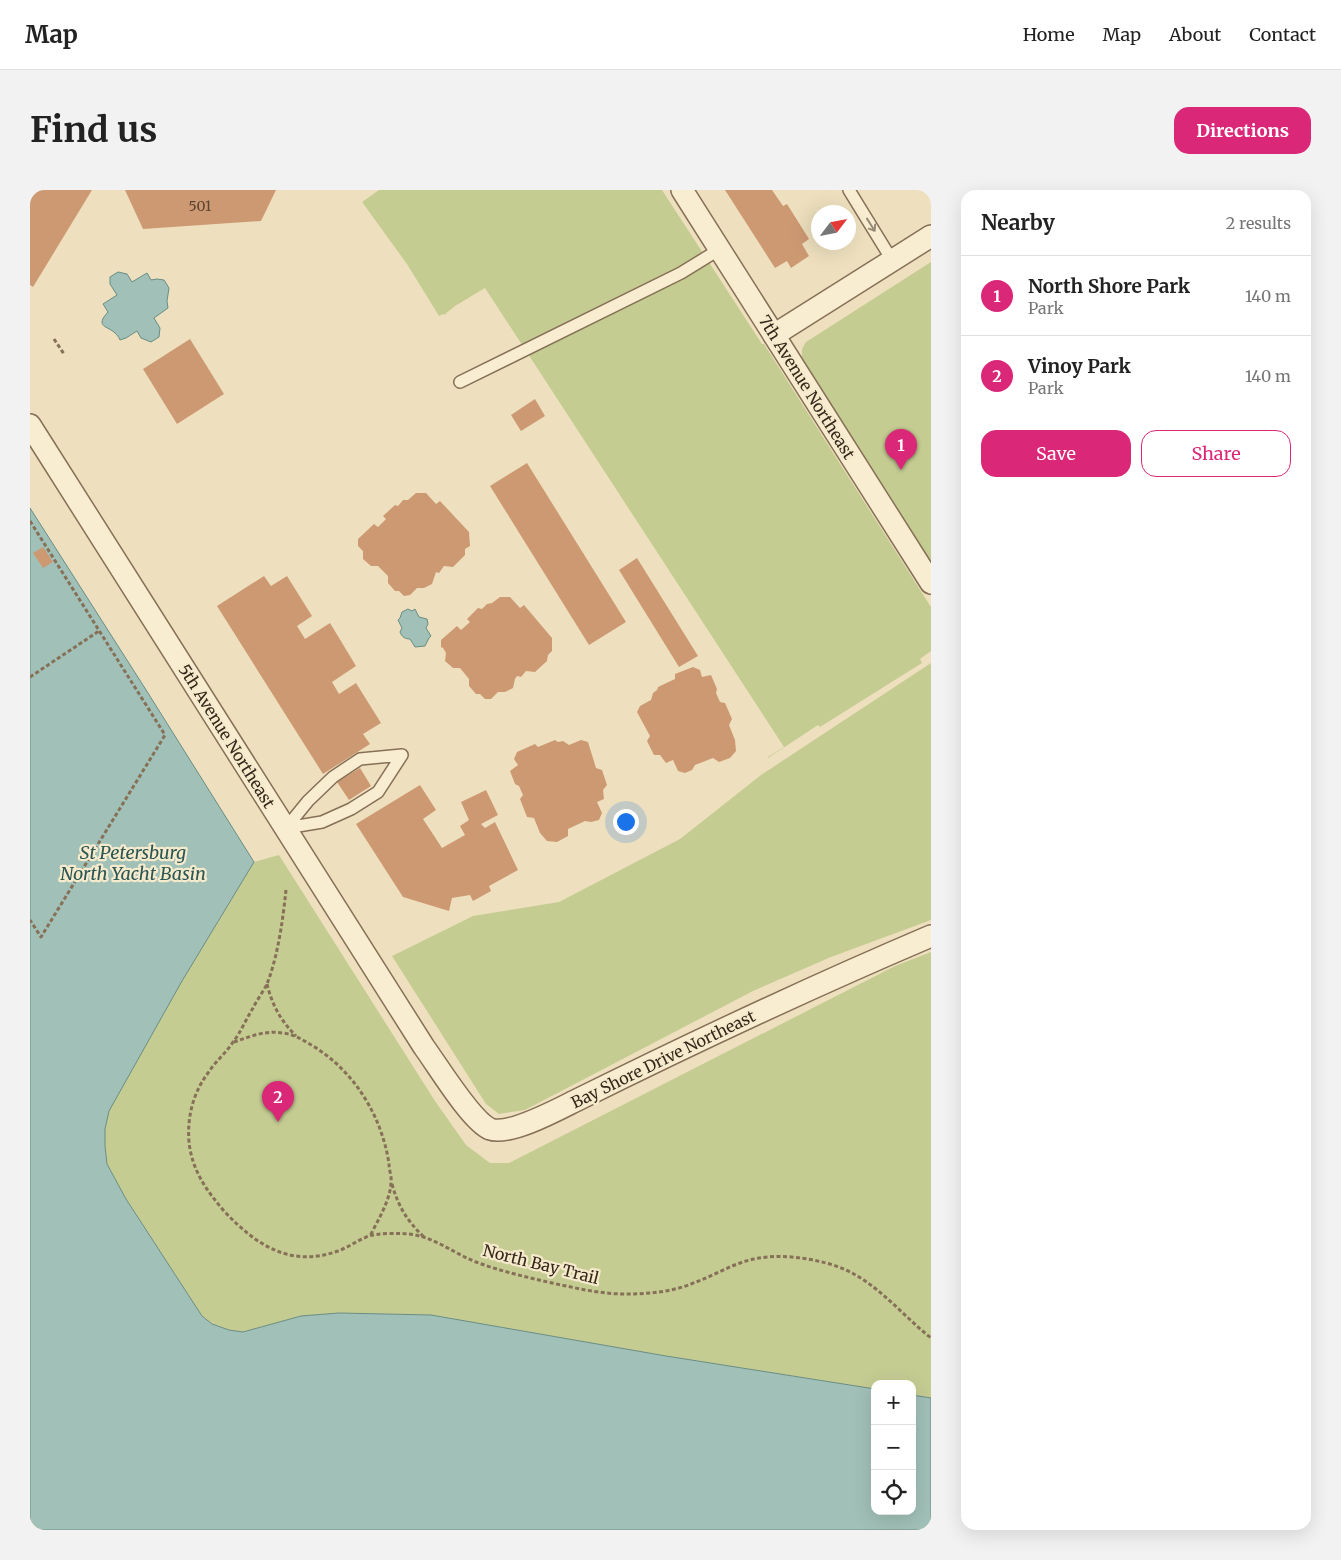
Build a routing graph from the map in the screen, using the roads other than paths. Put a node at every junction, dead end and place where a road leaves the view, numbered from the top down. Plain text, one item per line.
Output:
1 (682, 190) edge
2 (849, 190) edge
3 (931, 236) edge
4 (720, 249) junction
5 (892, 260) junction
6 (774, 335) junction
7 (460, 382) dead end
8 (30, 425) edge
9 (931, 584) edge
10 (286, 828) junction
11 (931, 936) edge
12 (424, 1047) joint

1 - 4 street, 7th Avenue Northeast
2 -> 5 lane
3 - 5 street
4 - 6 street, 7th Avenue Northeast
4 - 7 lane
5 - 6 street
6 - 9 street, 7th Avenue Northeast
8 - 10 street, 5th Avenue Northeast
10 - 10 lane
10 - 12 street, 5th Avenue Northeast
11 - 12 street, Bay Shore Drive Northeast

